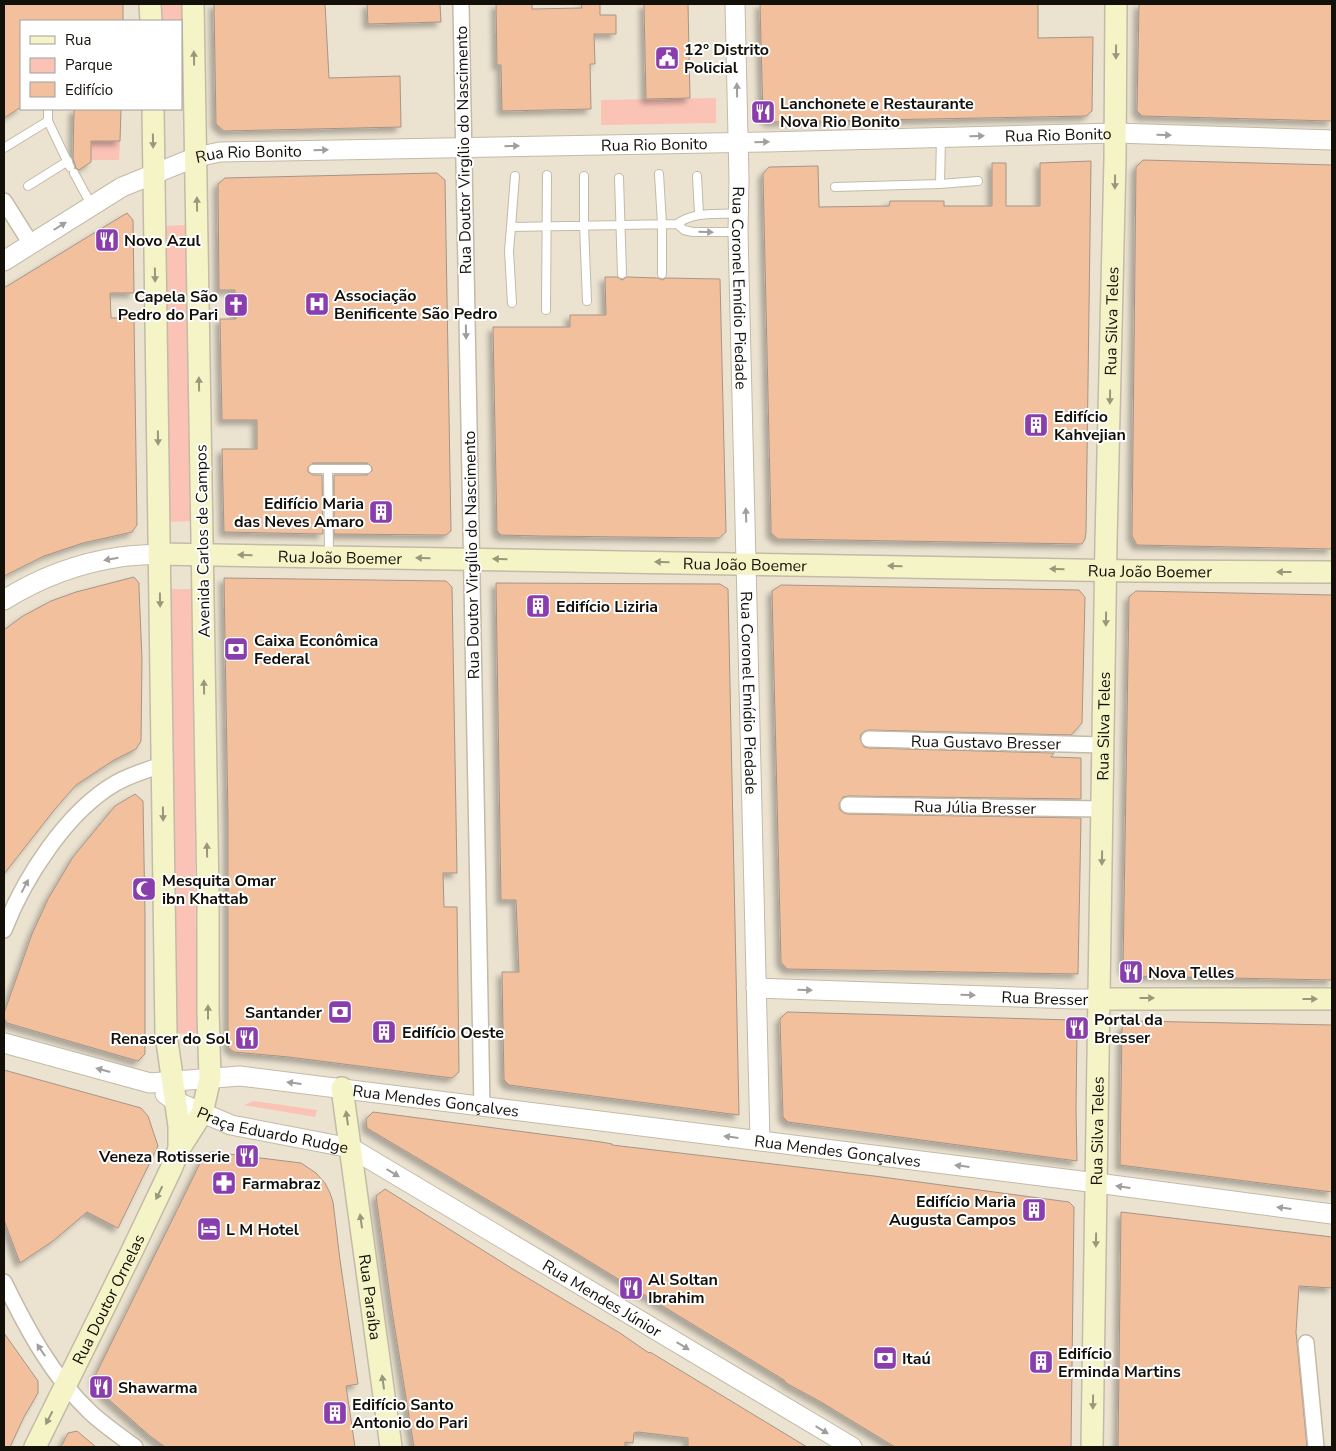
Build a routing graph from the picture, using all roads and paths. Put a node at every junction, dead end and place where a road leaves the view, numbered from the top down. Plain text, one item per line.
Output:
1 (150, 4) edge
2 (193, 4) edge
3 (461, 4) edge
4 (735, 4) edge
5 (1116, 4) edge
6 (151, 20) edge
7 (48, 110) edge
8 (152, 110) edge
9 (48, 121) junction
10 (1115, 133) junction
11 (941, 137) junction
12 (1332, 140) edge
13 (738, 142) junction
14 (464, 147) junction
15 (4, 148) edge
16 (196, 156) junction
17 (71, 167) junction
18 (154, 174) junction
19 (659, 174) dead end
20 (547, 175) dead end
21 (515, 176) dead end
22 (584, 176) dead end
23 (697, 176) dead end
24 (619, 178) dead end
25 (978, 181) dead end
26 (940, 184) junction
27 (28, 186) dead end
28 (834, 187) dead end
29 (4, 201) edge
30 (92, 206) junction
31 (699, 214) junction
32 (738, 222) junction
33 (621, 224) junction
34 (662, 224) junction
35 (677, 224) junction
36 (584, 225) junction
37 (547, 226) junction
38 (511, 227) junction
39 (31, 244) junction
40 (4, 261) edge
41 (622, 274) dead end
42 (662, 274) dead end
43 (587, 301) dead end
44 (512, 303) dead end
45 (546, 310) dead end
46 (328, 469) junction
47 (367, 469) dead end
48 (313, 470) dead end
49 (159, 554) junction
50 (202, 555) junction
51 (329, 557) junction
52 (471, 559) junction
53 (747, 564) junction
54 (1106, 570) junction
55 (1332, 572) edge
56 (4, 600) edge
57 (869, 739) dead end
58 (1104, 745) junction
59 (162, 765) junction
60 (848, 805) dead end
61 (1102, 809) junction
62 (4, 930) edge
63 (756, 988) junction
64 (1099, 999) junction
65 (1332, 999) edge
66 (4, 1043) edge
67 (210, 1078) junction
68 (342, 1088) junction
69 (174, 1091) junction
70 (482, 1107) junction
71 (202, 1113) junction
72 (760, 1141) junction
73 (351, 1148) junction
74 (179, 1149) junction
75 (1097, 1183) junction
76 (1332, 1214) edge
77 (4, 1282) edge
78 (1306, 1343) dead end
79 (66, 1385) junction
80 (35, 1447) edge
81 (135, 1447) edge
82 (392, 1447) edge
83 (852, 1447) edge
84 (1092, 1447) edge
85 (1316, 1447) edge

1 - 6 main road
16 -> 2 main road, Avenida Carlos de Campos
3 - 14 street, Rua Doutor Virgílio do Nascimento
13 -> 4 street, Rua Coronel Emídio Piedade
5 -> 10 main road, Rua Silva Teles
7 - 9 lane
8 -> 18 main road
9 - 15 lane
9 - 17 lane
11 -> 10 street, Rua Rio Bonito
10 -> 12 street, Rua Rio Bonito
10 -> 54 main road, Rua Silva Teles
13 -> 11 street, Rua Rio Bonito
11 - 26 lane
14 -> 13 street, Rua Rio Bonito
13 - 32 street, Rua Coronel Emídio Piedade
16 -> 14 street, Rua Rio Bonito
14 -> 52 street, Rua Doutor Virgílio do Nascimento
16 - 18 street, Rua Rio Bonito
50 -> 16 main road, Avenida Carlos de Campos
17 - 27 lane
17 - 30 lane
18 - 30 street, Rua Rio Bonito
18 -> 49 main road
19 - 34 lane
20 - 37 lane
21 - 38 lane
22 - 36 lane
23 - 31 lane
24 - 33 lane
25 - 26 lane
26 - 28 lane
29 - 39 street
39 -> 30 street, Rua Rio Bonito
31 - 32 lane
31 - 35 lane
35 -> 32 lane
53 -> 32 street, Rua Coronel Emídio Piedade
33 - 34 lane
33 - 36 lane
33 - 41 lane
34 - 35 lane
34 - 42 lane
36 - 37 lane
36 - 43 lane
37 - 38 lane
37 - 45 lane
38 - 44 lane
39 - 40 street, Rua Rio Bonito
46 - 47 lane
46 - 48 lane
46 - 51 lane
49 - 50 main road, Rua João Boemer
49 -> 56 street
49 -> 59 main road
51 -> 50 main road, Rua João Boemer
67 -> 50 main road, Avenida Carlos de Campos
52 -> 51 main road, Rua João Boemer
53 -> 52 main road, Rua João Boemer
52 - 70 street, Rua Doutor Virgílio do Nascimento
54 -> 53 main road, Rua João Boemer
53 - 63 street, Rua Coronel Emídio Piedade
55 -> 54 main road, Rua João Boemer
54 -> 58 main road, Rua Silva Teles
57 - 58 street, Rua Gustavo Bresser
58 - 61 main road, Rua Silva Teles
62 -> 59 street
59 -> 69 main road
60 - 61 street, Rua Júlia Bresser
61 -> 64 main road, Rua Silva Teles
63 -> 64 street, Rua Bresser
63 - 72 street, Rua Coronel Emídio Piedade
64 -> 65 main road, Rua Bresser
64 - 75 main road, Rua Silva Teles
69 -> 66 street
68 -> 67 street, Praça Eduardo Rudge
67 - 69 street, Praça Eduardo Rudge
67 - 71 main road, Rua Doutor Ornelas
68 - 70 street, Rua Mendes Gonçalves
73 -> 68 main road, Praça Eduardo Rudge
69 - 71 street, Praça Eduardo Rudge
69 - 74 main road, Rua Doutor Ornelas
72 -> 70 street, Rua Mendes Gonçalves
71 - 73 street, Praça Eduardo Rudge
71 - 74 main road, Rua Doutor Ornelas
75 -> 72 street, Rua Mendes Gonçalves
82 -> 73 main road, Rua Paraíba
73 -> 83 street, Rua Mendes Júnior
74 -> 79 main road, Rua Doutor Ornelas
76 -> 75 street, Rua Mendes Gonçalves
75 -> 84 main road, Rua Silva Teles
79 -> 77 street
78 - 85 street
79 -> 80 main road, Rua Doutor Ornelas
79 - 81 street

